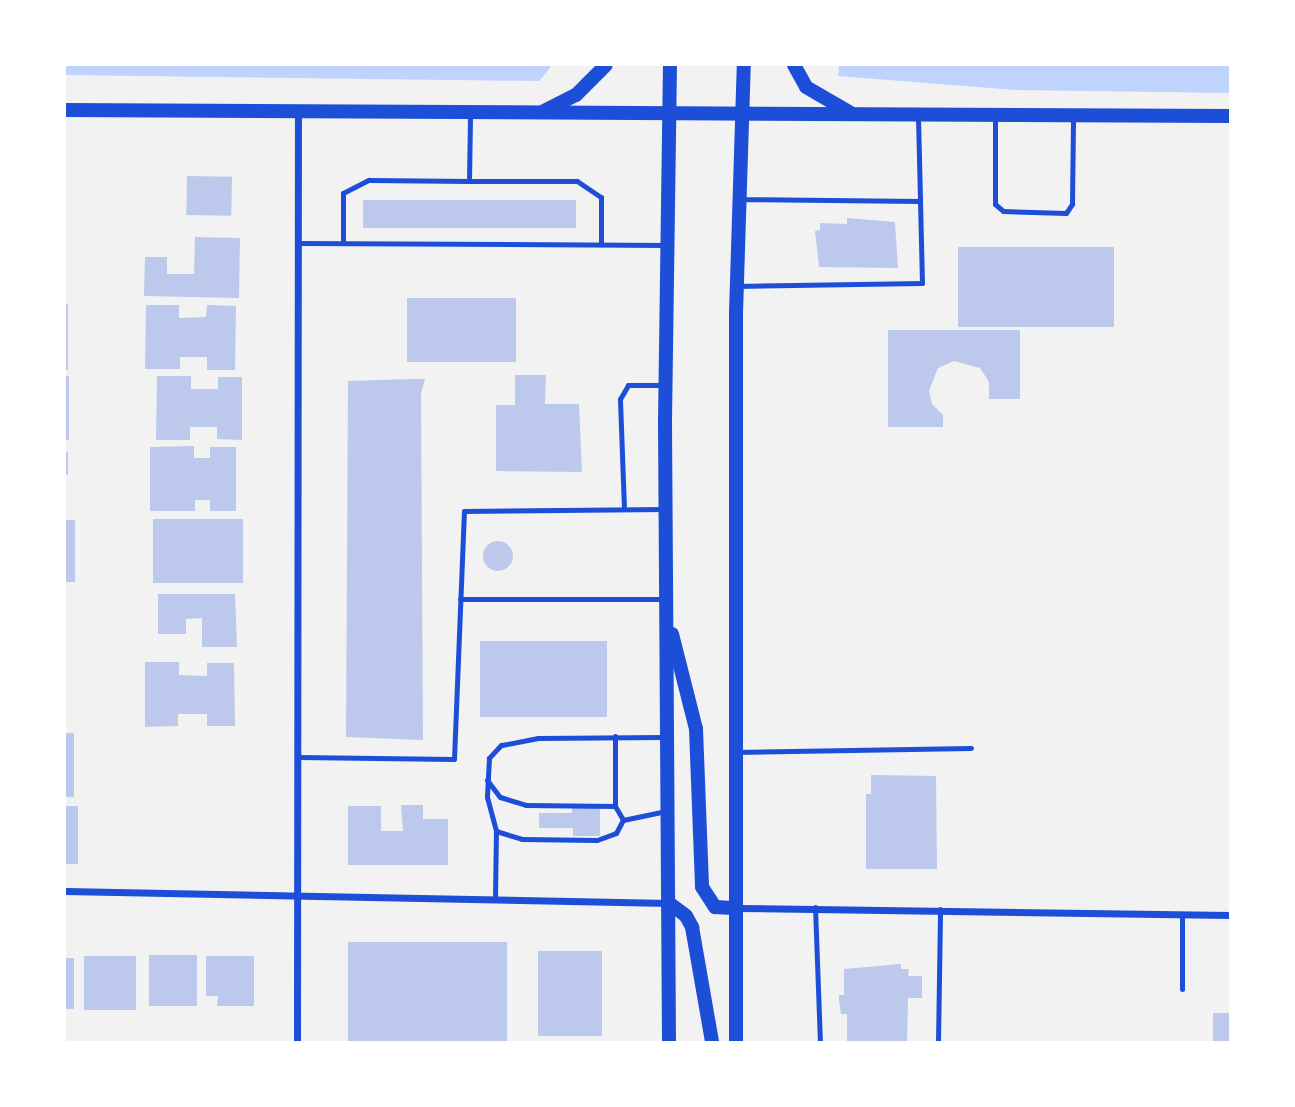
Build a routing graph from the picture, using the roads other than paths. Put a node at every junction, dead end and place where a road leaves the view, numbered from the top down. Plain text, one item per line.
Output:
1 (606, 65) edge
2 (670, 65) edge
3 (744, 65) edge
4 (794, 65) edge
5 (65, 110) edge
6 (298, 113) junction
7 (470, 113) junction
8 (540, 114) junction
9 (670, 114) junction
10 (743, 114) junction
11 (853, 114) junction
12 (918, 114) junction
13 (995, 115) junction
14 (1073, 115) junction
15 (1230, 116) edge
16 (469, 181) junction
17 (740, 199) junction
18 (920, 201) junction
19 (298, 243) junction
20 (343, 243) junction
21 (601, 244) junction
22 (668, 245) junction
23 (737, 286) junction
24 (665, 385) junction
25 (624, 509) junction
26 (665, 509) junction
27 (460, 599) junction
28 (666, 606) junction
29 (615, 736) junction
30 (667, 737) junction
31 (971, 748) dead end
32 (737, 752) junction
33 (298, 757) junction
34 (487, 780) junction
35 (615, 806) junction
36 (668, 811) junction
37 (624, 820) junction
38 (496, 831) junction
39 (65, 891) edge
40 (298, 896) junction
41 (495, 900) junction
42 (669, 903) junction
43 (815, 907) junction
44 (737, 908) junction
45 (940, 909) junction
46 (1182, 914) junction
47 (1230, 915) edge
48 (1182, 989) dead end
49 (297, 1042) edge
50 (669, 1042) edge
51 (712, 1042) edge
52 (736, 1042) edge
53 (820, 1042) edge
54 (938, 1042) edge

1 - 8 main road
2 - 9 main road
3 - 10 main road
4 - 11 main road
5 - 6 main road
6 - 7 main road
6 - 19 street
7 - 8 main road
7 - 16 lane
8 - 9 main road
9 - 10 main road
9 - 22 main road
10 - 11 main road
10 - 17 main road
11 - 12 main road
12 - 13 main road
12 - 18 lane
13 - 14 main road
13 - 14 lane
14 - 15 main road
16 - 20 lane
16 - 21 lane
17 - 18 lane
17 - 23 main road
18 - 23 lane
19 - 20 lane
19 - 33 street
20 - 21 lane
21 - 22 lane
22 - 24 main road
23 - 32 main road
24 - 25 lane
24 - 26 main road
25 - 26 lane
25 - 27 lane
26 - 28 main road
27 - 28 lane
27 - 33 lane
28 - 30 main road
28 - 44 main road
29 - 30 lane
29 - 34 lane
29 - 35 lane
30 - 36 main road
31 - 32 lane
32 - 44 main road
33 - 40 street
34 - 35 lane
34 - 38 lane
35 - 37 lane
36 - 37 lane
36 - 42 main road
37 - 38 lane
38 - 41 lane
39 - 40 street
40 - 41 street
40 - 49 street
41 - 42 street
42 - 50 main road
42 - 51 main road
43 - 44 street
43 - 45 street
43 - 53 lane
44 - 52 main road
45 - 46 street
45 - 54 lane
46 - 47 street
46 - 48 lane

